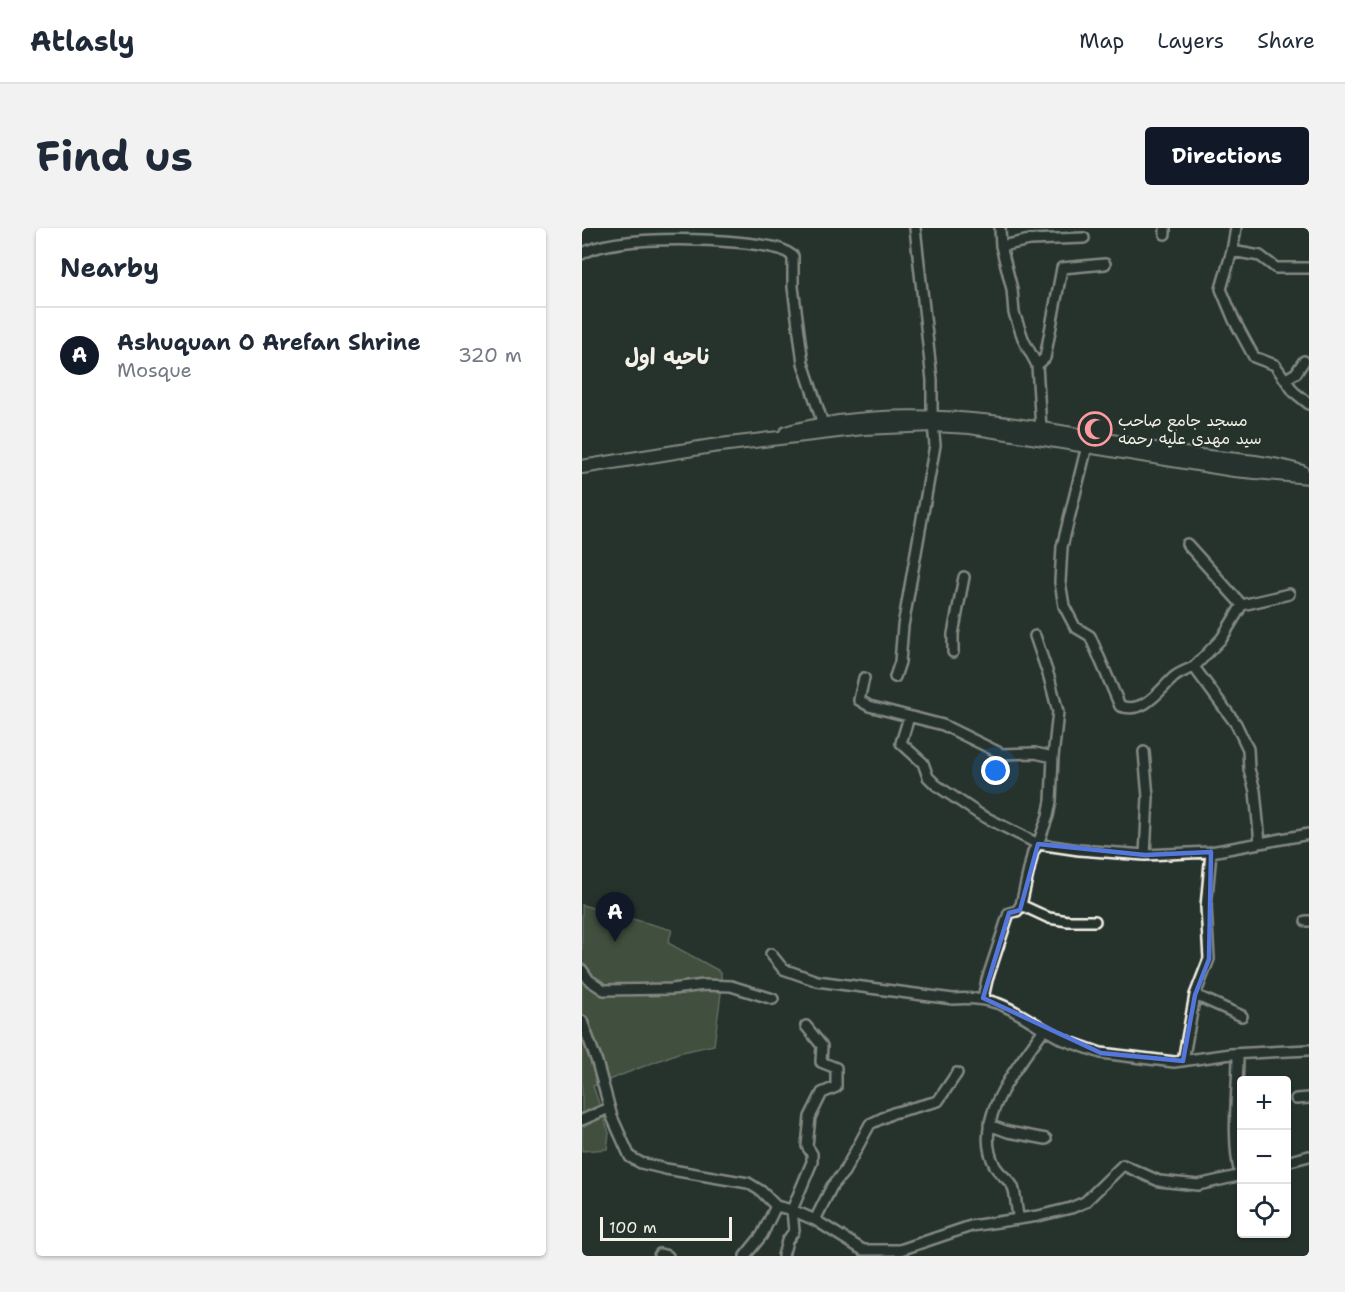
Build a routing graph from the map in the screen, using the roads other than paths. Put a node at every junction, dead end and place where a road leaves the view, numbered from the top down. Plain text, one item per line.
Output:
1 (915, 228) edge
2 (1000, 228) edge
3 (1236, 228) edge
4 (706, 233) edge
5 (1067, 233) edge
6 (1084, 238) dead end
7 (1001, 246) junction
8 (1232, 251) junction
9 (582, 254) edge
10 (1105, 264) dead end
11 (1309, 268) edge
12 (1304, 361) dead end
13 (1037, 365) junction
14 (1286, 379) junction
15 (1309, 404) edge
16 (933, 420) junction
17 (823, 424) junction
18 (1041, 429) junction
19 (768, 439) junction
20 (1088, 446) junction
21 (582, 467) edge
22 (1309, 476) edge
23 (1187, 544) dead end
24 (964, 577) dead end
25 (1288, 594) dead end
26 (1242, 605) junction
27 (1035, 636) dead end
28 (953, 652) dead end
29 (1194, 667) junction
30 (895, 677) dead end
31 (864, 678) dead end
32 (909, 717) junction
33 (1144, 752) dead end
34 (1053, 757) junction
35 (1309, 834) edge
36 (1260, 843) junction
37 (1038, 844) junction
38 (1211, 852) junction
39 (1145, 855) junction
40 (1021, 905) junction
41 (1095, 921) dead end
42 (771, 954) dead end
43 (582, 970) edge
44 (1195, 995) junction
45 (983, 998) junction
46 (773, 999) dead end
47 (1242, 1016) dead end
48 (582, 1021) edge
49 (806, 1026) dead end
50 (1044, 1029) junction
51 (1309, 1050) edge
52 (1238, 1054) junction
53 (1183, 1061) junction
54 (957, 1073) dead end
55 (1309, 1098) edge
56 (1296, 1099) dead end
57 (609, 1108) junction
58 (582, 1120) edge
59 (989, 1125) junction
60 (1046, 1139) dead end
61 (1237, 1151) edge
62 (1309, 1156) edge
63 (1291, 1161) edge
64 (1237, 1176) edge
65 (776, 1206) junction
66 (792, 1210) junction
67 (1019, 1219) junction
68 (814, 1220) junction
69 (659, 1256) edge
70 (668, 1256) edge
71 (745, 1256) edge
72 (783, 1256) edge

1 - 16 street
2 - 7 street
3 - 8 street
4 - 9 street
4 - 17 street
5 - 6 street
5 - 7 street
7 - 13 street
8 - 11 street
8 - 14 street
10 - 13 street
12 - 14 street
13 - 18 street
14 - 15 street
16 - 17 main road
16 - 18 main road
16 - 19 main road
16 - 20 main road
16 - 30 street
17 - 19 main road
18 - 22 main road
19 - 21 main road
20 - 22 main road
20 - 29 street
23 - 26 street
24 - 28 street
25 - 26 street
26 - 29 street
27 - 34 street
29 - 36 street
31 - 32 street
32 - 34 street
32 - 37 street
33 - 39 street
34 - 37 street
35 - 36 street
36 - 38 street
37 - 39 street
37 - 40 street
38 - 39 street
38 - 44 street
40 - 41 street
40 - 45 street
42 - 45 street
43 - 46 street
44 - 47 street
44 - 53 street
45 - 50 street
48 - 57 street
49 - 66 street
50 - 53 street
50 - 59 street
51 - 52 street
52 - 53 street
52 - 61 street
54 - 68 street
55 - 56 street
57 - 58 street
57 - 65 street
59 - 60 street
59 - 67 street
62 - 63 street
64 - 67 street
65 - 66 street
65 - 71 street
66 - 68 street
66 - 72 street
67 - 68 street
69 - 70 street

